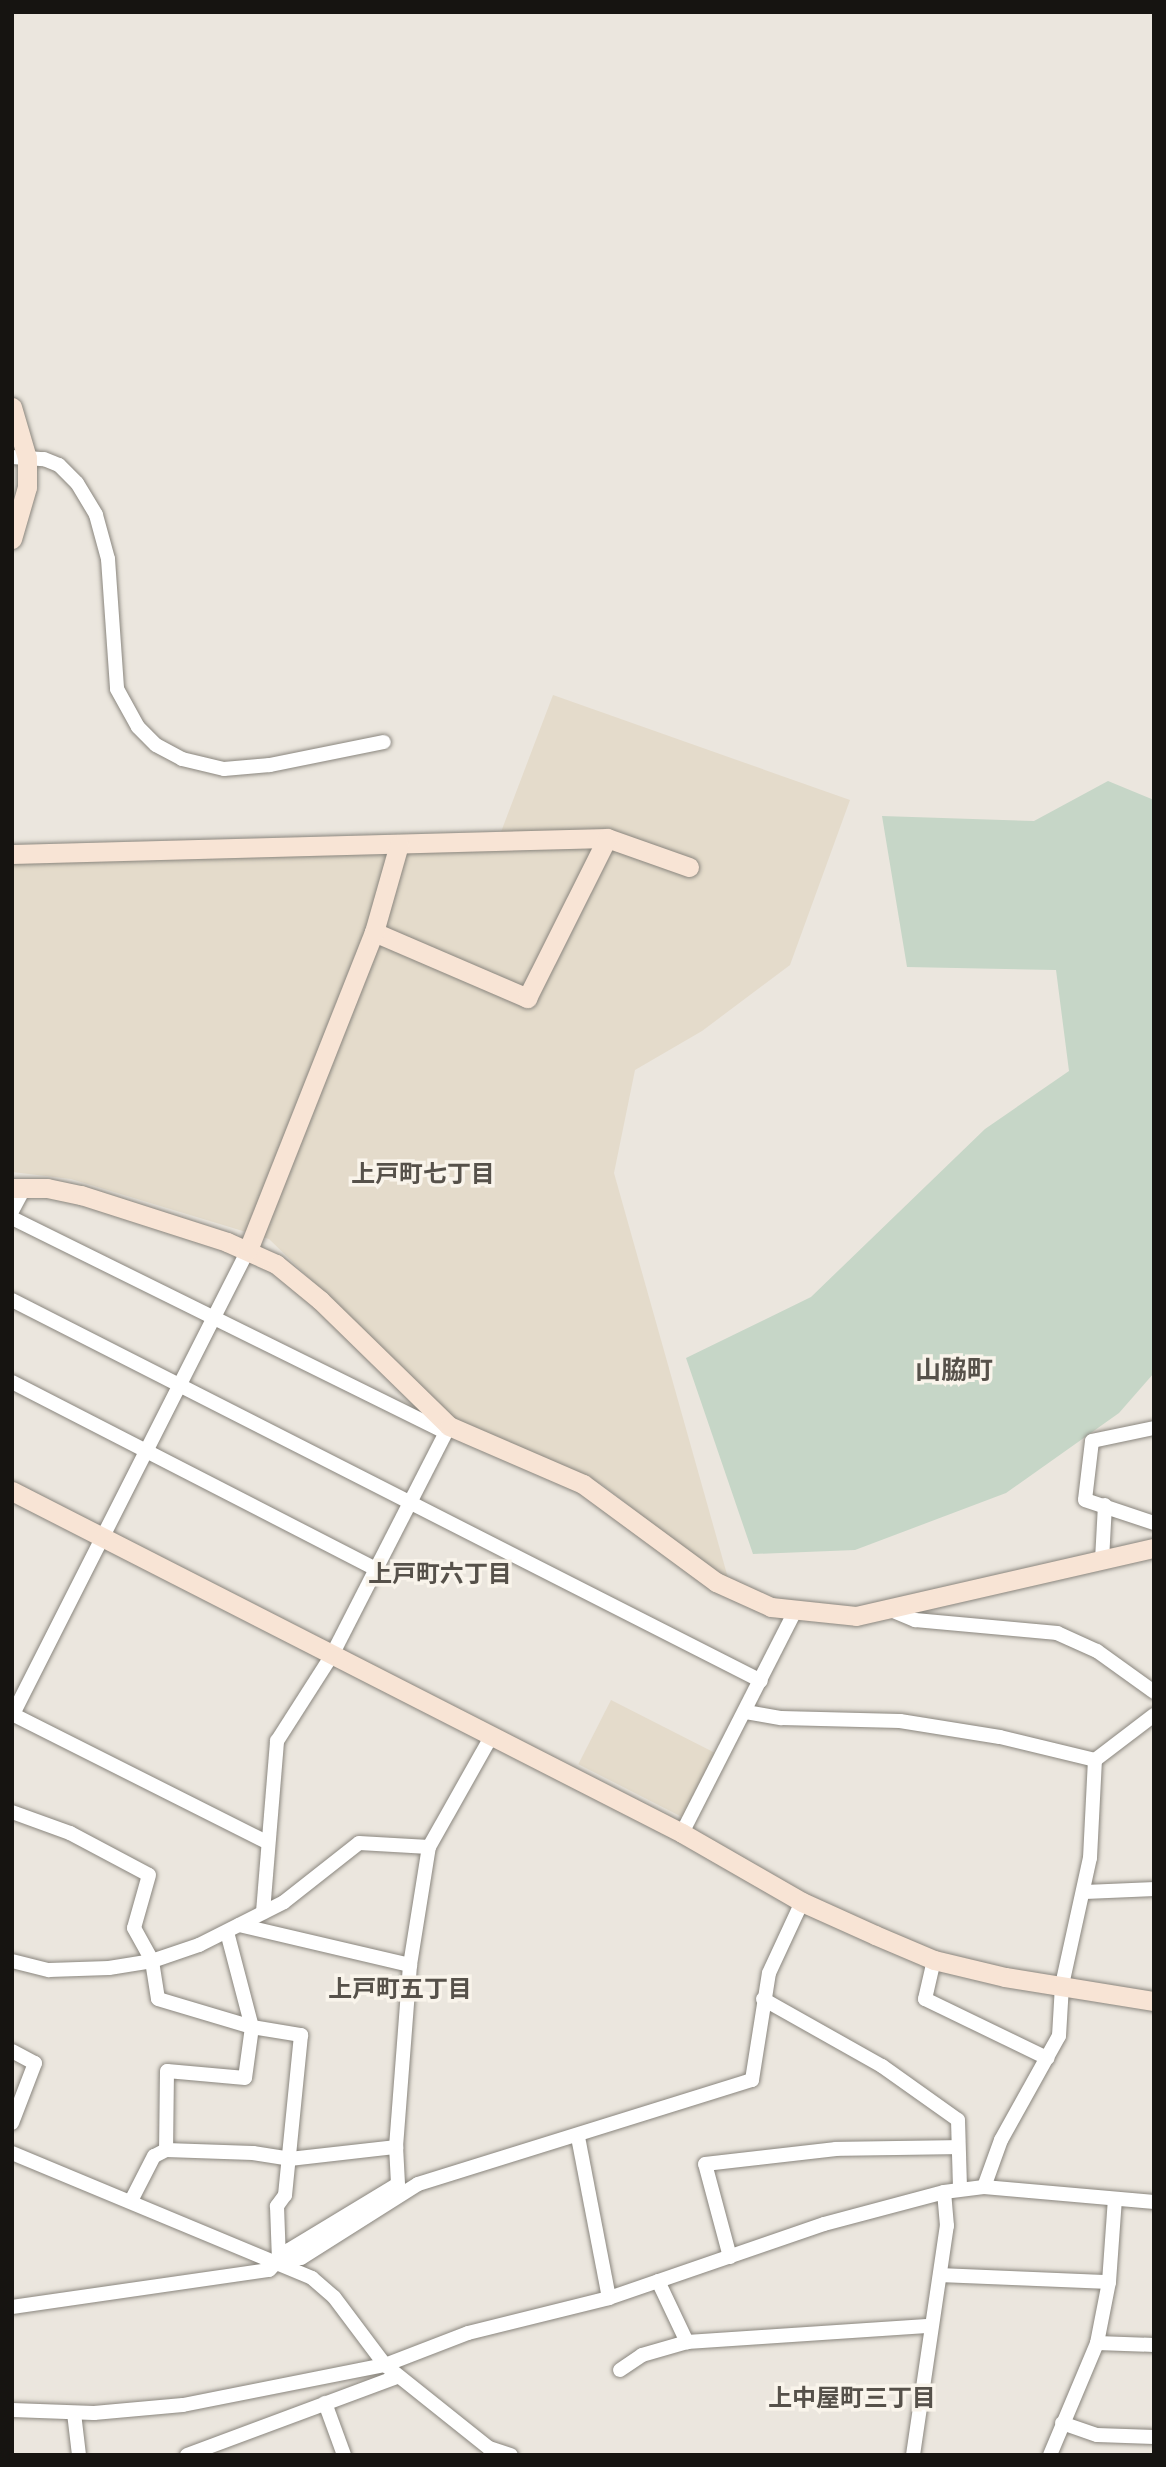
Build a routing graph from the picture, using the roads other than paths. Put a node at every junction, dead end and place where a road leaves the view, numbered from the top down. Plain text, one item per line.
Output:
1 (12, 408) edge
2 (20, 458) edge
3 (12, 539) edge
4 (384, 742) dead end
5 (607, 838) junction
6 (399, 844) junction
7 (12, 854) edge
8 (689, 867) dead end
9 (374, 932) junction
10 (18, 1188) edge
11 (12, 1211) edge
12 (12, 1218) edge
13 (248, 1250) junction
14 (12, 1300) edge
15 (215, 1319) junction
16 (12, 1382) edge
17 (181, 1385) junction
18 (1154, 1428) edge
19 (447, 1429) junction
20 (147, 1452) junction
21 (12, 1491) edge
22 (410, 1502) junction
23 (1105, 1505) junction
24 (1154, 1523) edge
25 (103, 1539) junction
26 (1154, 1548) edge
27 (1102, 1560) junction
28 (376, 1569) junction
29 (891, 1610) junction
30 (795, 1611) junction
31 (332, 1656) junction
32 (761, 1681) junction
33 (1154, 1692) edge
34 (746, 1712) junction
35 (13, 1715) edge
36 (1154, 1715) edge
37 (491, 1737) junction
38 (1095, 1760) junction
39 (12, 1812) edge
40 (682, 1833) junction
41 (266, 1842) junction
42 (429, 1847) junction
43 (1154, 1889) edge
44 (1086, 1892) junction
45 (802, 1902) junction
46 (263, 1912) junction
47 (233, 1928) junction
48 (934, 1960) junction
49 (12, 1961) edge
50 (152, 1961) junction
51 (410, 1965) junction
52 (1062, 1985) junction
53 (763, 1999) junction
54 (1154, 2001) edge
55 (252, 2027) junction
56 (12, 2051) edge
57 (1047, 2058) junction
58 (12, 2123) edge
59 (578, 2137) junction
60 (396, 2147) junction
61 (957, 2147) junction
62 (166, 2150) junction
63 (12, 2153) edge
64 (290, 2159) junction
65 (984, 2187) junction
66 (960, 2189) junction
67 (944, 2192) junction
68 (1115, 2199) junction
69 (131, 2201) junction
70 (1154, 2202) edge
71 (730, 2257) junction
72 (279, 2261) junction
73 (940, 2275) junction
74 (657, 2281) junction
75 (1109, 2282) junction
76 (609, 2298) junction
77 (12, 2307) edge
78 (930, 2326) junction
79 (687, 2342) junction
80 (1097, 2343) junction
81 (1154, 2345) edge
82 (385, 2365) junction
83 (620, 2370) dead end
84 (397, 2377) junction
85 (326, 2403) junction
86 (13, 2410) edge
87 (74, 2413) junction
88 (1062, 2423) junction
89 (1154, 2437) edge
90 (79, 2455) edge
91 (187, 2455) edge
92 (344, 2455) edge
93 (511, 2455) edge
94 (913, 2455) edge
95 (1050, 2455) edge

1 - 2 street
2 - 3 street
2 - 4 street
5 - 6 street
5 - 8 street
5 - 9 street
6 - 7 street
6 - 9 street
9 - 13 street
10 - 11 street
10 - 13 street
12 - 15 street
13 - 15 street
13 - 19 street
14 - 17 street
15 - 17 street
15 - 19 street
16 - 20 street
17 - 20 street
17 - 22 street
18 - 23 street
19 - 22 street
19 - 30 street
20 - 25 street
20 - 28 street
21 - 25 street
22 - 28 street
22 - 32 street
23 - 24 street
23 - 27 street
25 - 31 street
25 - 35 street
26 - 27 street
27 - 29 street
28 - 31 street
29 - 30 street
29 - 33 street
30 - 32 street
31 - 37 street
31 - 41 street
32 - 34 street
34 - 38 street
34 - 40 street
35 - 41 street
36 - 38 street
37 - 40 street
37 - 42 street
38 - 44 street
39 - 50 street
40 - 45 street
41 - 46 street
42 - 46 street
42 - 51 street
43 - 44 street
44 - 52 street
45 - 48 street
45 - 53 street
46 - 47 street
47 - 50 street
47 - 51 street
47 - 55 street
48 - 52 street
48 - 57 street
49 - 50 street
50 - 55 street
51 - 60 street
52 - 54 street
52 - 57 street
53 - 59 street
53 - 61 street
55 - 62 street
55 - 64 street
56 - 58 street
57 - 65 street
59 - 72 street
59 - 76 street
60 - 64 street
60 - 72 street
61 - 66 street
61 - 71 street
62 - 64 street
62 - 69 street
63 - 69 street
64 - 72 street
65 - 66 street
65 - 68 street
66 - 67 street
67 - 71 street
67 - 73 street
68 - 70 street
68 - 75 street
69 - 72 street
71 - 74 street
72 - 77 street
72 - 82 street
73 - 75 street
73 - 78 street
74 - 76 street
74 - 79 street
75 - 80 street
76 - 82 street
78 - 79 street
78 - 94 street
79 - 83 street
80 - 81 street
80 - 88 street
82 - 84 street
82 - 87 street
84 - 85 street
84 - 93 street
85 - 91 street
85 - 92 street
86 - 87 street
87 - 90 street
88 - 89 street
88 - 95 street

